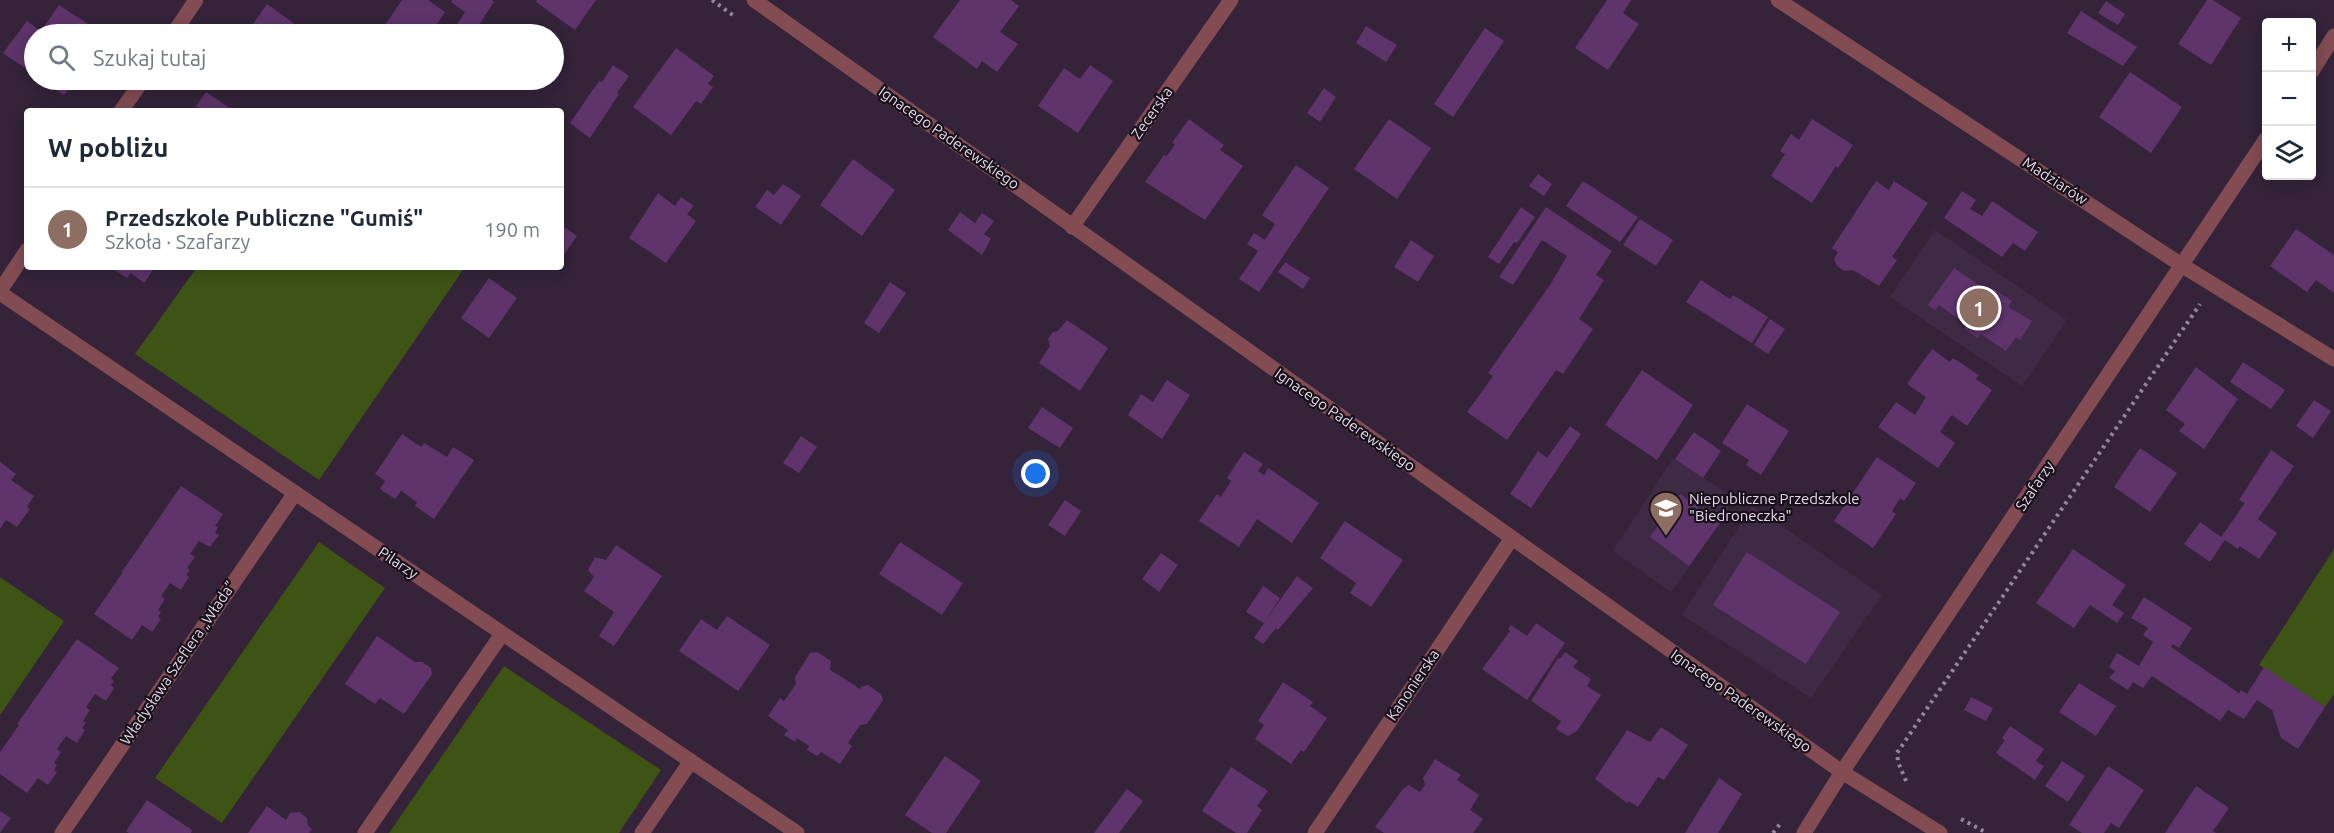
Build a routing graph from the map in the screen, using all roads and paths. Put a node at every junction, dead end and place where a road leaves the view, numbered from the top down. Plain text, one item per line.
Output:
1 (196, 0) edge
2 (754, 0) edge
3 (1231, 0) edge
4 (1778, 0) edge
5 (180, 24) edge
6 (2334, 36) edge
7 (2316, 64) edge
8 (135, 90) edge
9 (123, 108) edge
10 (2262, 145) edge
11 (1072, 227) junction
12 (24, 255) edge
13 (2183, 266) junction
14 (2213, 284) junction
15 (0, 292) edge
16 (2334, 359) edge
17 (295, 493) junction
18 (1512, 538) junction
19 (502, 634) junction
20 (691, 761) junction
21 (1842, 772) junction
22 (1910, 788) dead end
23 (62, 833) edge
24 (365, 833) edge
25 (642, 833) edge
26 (797, 833) edge
27 (1315, 833) edge
28 (1804, 833) edge
29 (1940, 833) edge

1 - 5 street
2 - 11 street, Ignacego Paderewskiego
3 - 11 street, Zecerska
4 - 13 street, Madziarów
6 - 7 street
8 - 9 street
10 - 13 street, Szafarzy
11 - 18 street, Ignacego Paderewskiego
12 - 15 street
13 - 14 street, Madziarów
13 - 21 street, Szafarzy
14 - 16 street, Madziarów
14 - 22 path
15 - 17 street, Pilarzy
17 - 19 street, Pilarzy
17 - 23 street, Władysława Szeflera „Włada”
18 - 21 street, Ignacego Paderewskiego
18 - 27 street, Kanonierska
19 - 20 street, Pilarzy
19 - 24 street
20 - 25 street
20 - 26 street, Pilarzy
21 - 28 street, Szafarzy
21 - 29 street, Ignacego Paderewskiego

